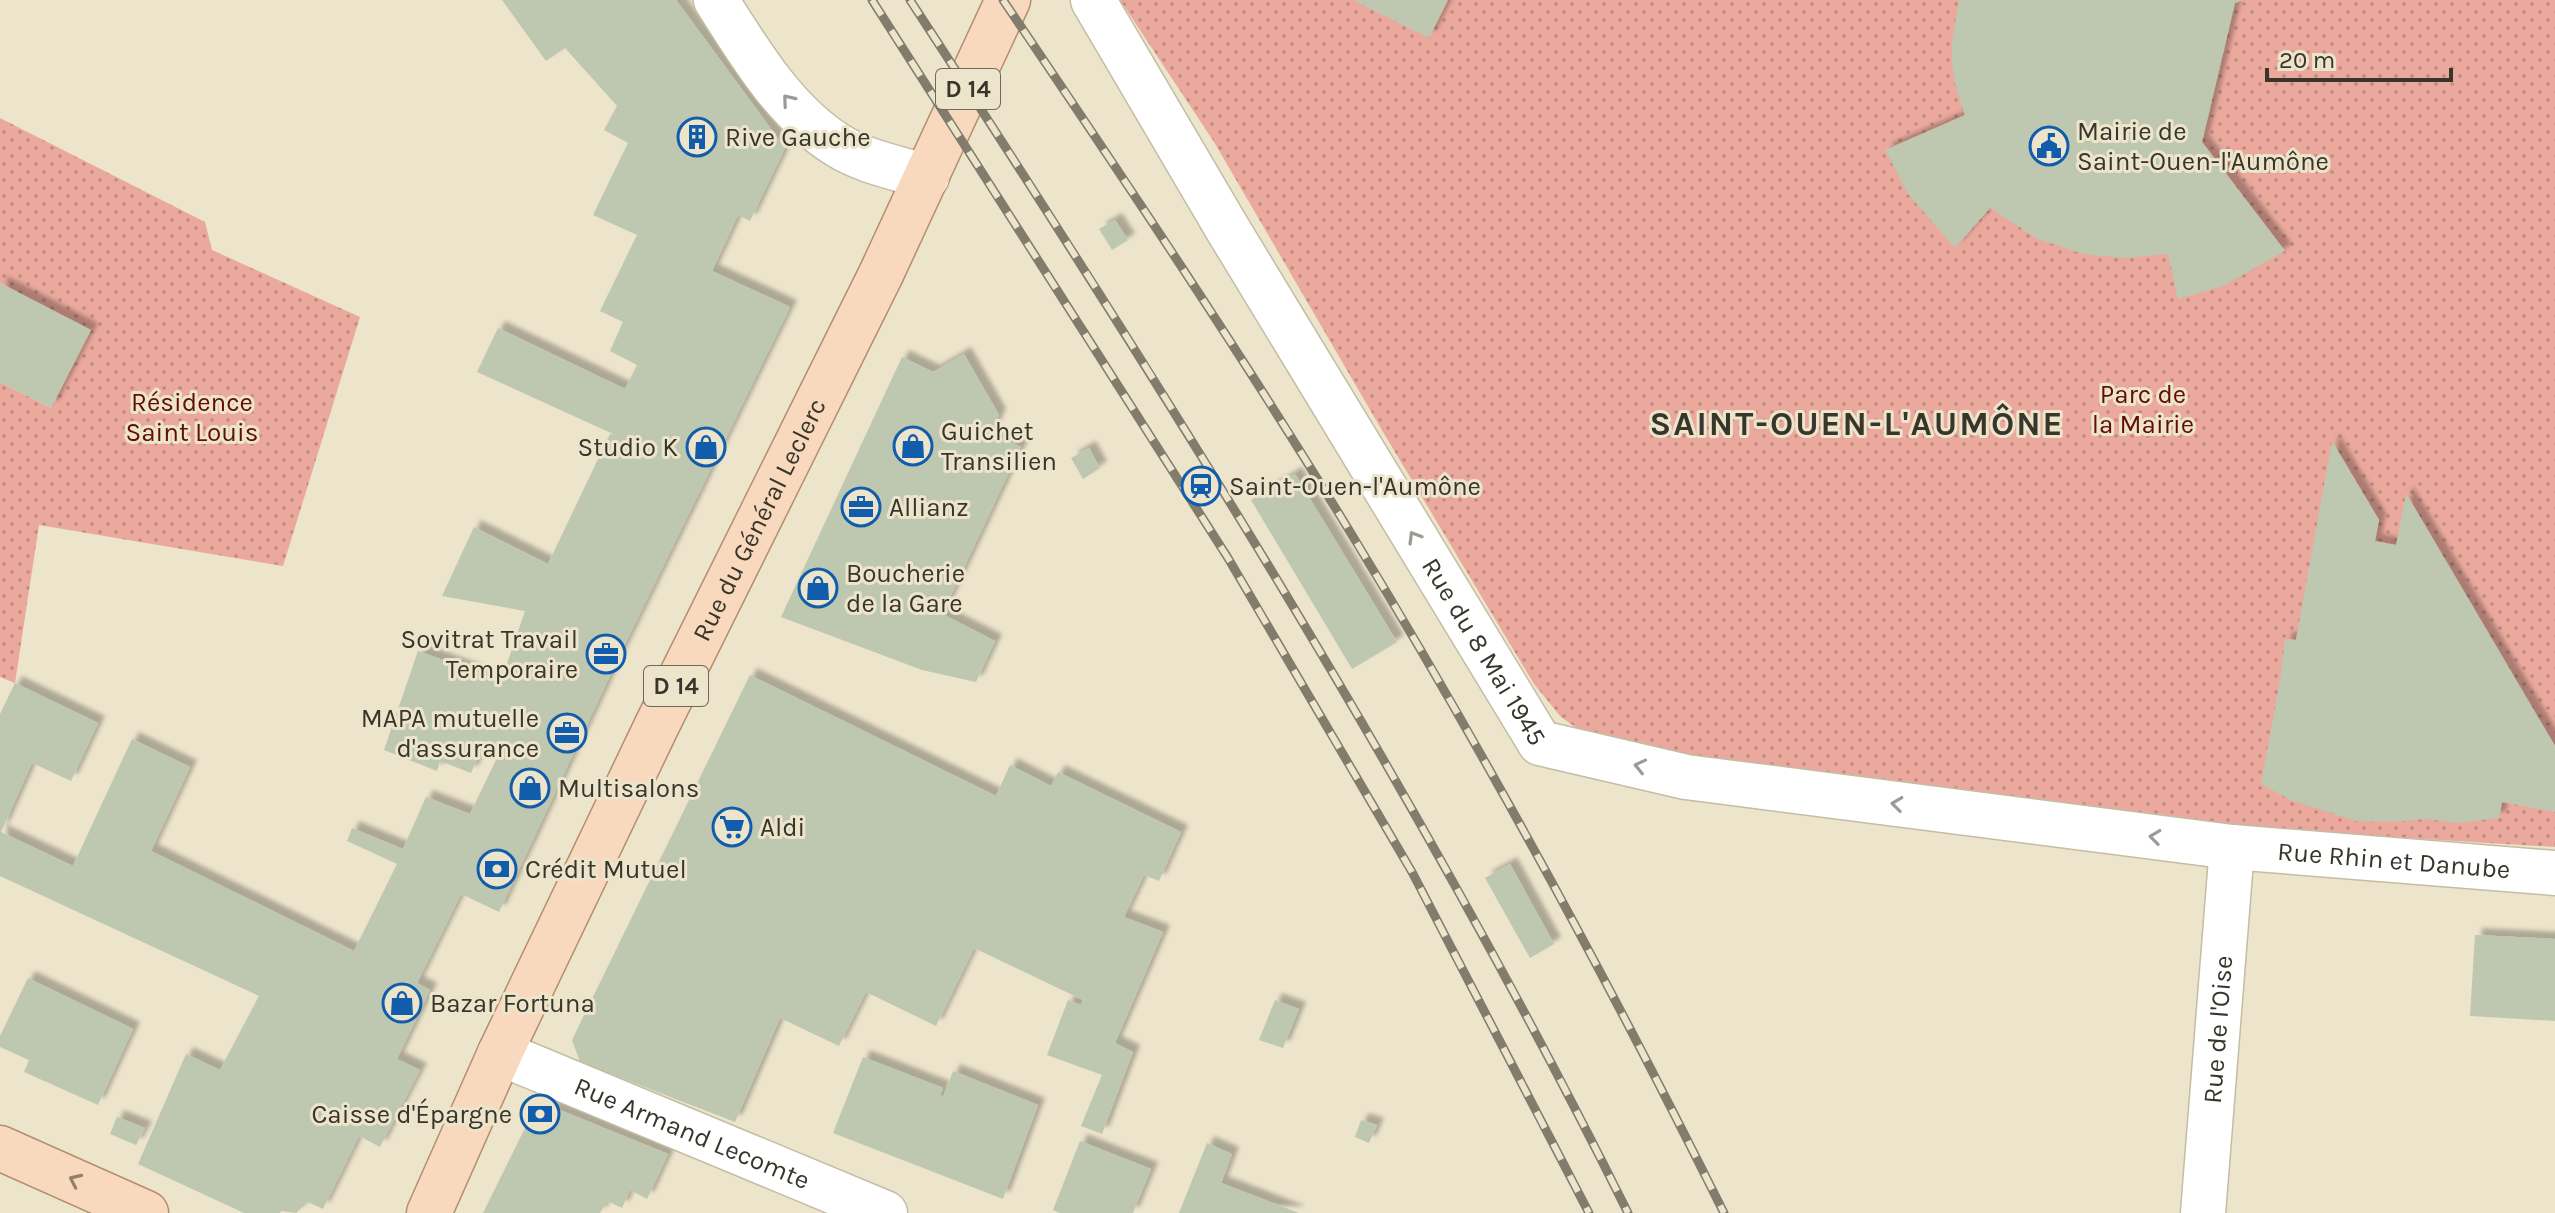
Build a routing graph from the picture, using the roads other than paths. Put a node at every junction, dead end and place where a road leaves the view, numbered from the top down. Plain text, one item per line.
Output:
1 (716, 0) edge
2 (1008, 0) edge
3 (1093, 0) edge
4 (927, 177) junction
5 (2232, 847) junction
6 (2555, 873) edge
7 (500, 1053) junction
8 (0, 1148) edge
9 (428, 1208) edge
10 (146, 1213) edge
11 (885, 1213) edge
12 (2203, 1213) edge

4 -> 1 street
2 - 4 main road, Rue du Général Leclerc / D 14
5 -> 3 street, Rue du 8 Mai 1945
4 - 7 main road, Rue du Général Leclerc / D 14
5 - 6 street, Rue Rhin et Danube
5 - 12 street, Rue de l'Oise
7 - 9 main road, Rue du Général Leclerc / D 14
7 - 11 street, Rue Armand Lecomte
10 -> 8 main road

